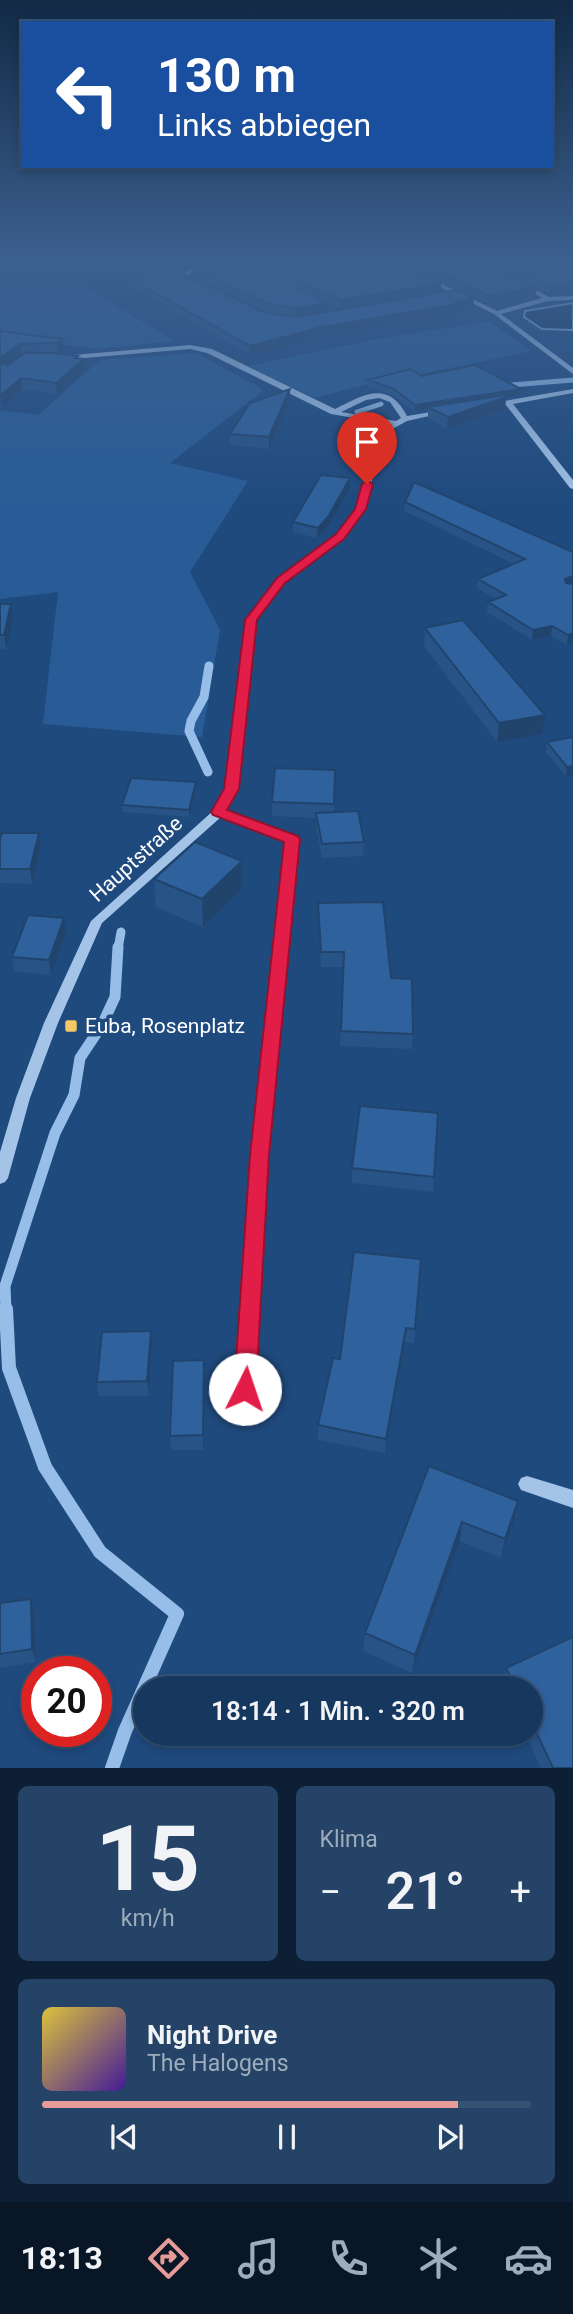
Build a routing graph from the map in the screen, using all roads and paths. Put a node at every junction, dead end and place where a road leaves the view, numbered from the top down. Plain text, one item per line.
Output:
1 (532, 341) edge
2 (48, 358) edge
3 (573, 372) edge
4 (573, 391) edge
5 (508, 402) junction
6 (483, 406) edge
7 (458, 410) edge
8 (334, 412) junction
9 (405, 419) junction
10 (395, 423) junction
11 (573, 485) edge
12 (219, 812) junction
13 (0, 1178) edge
14 (245, 1389) dead end
15 (527, 1485) dead end
16 (573, 1499) edge

1 - 3 street
2 - 8 street
4 - 5 street
5 - 6 street
5 - 11 street
7 - 9 street
8 - 9 street
8 - 10 street
9 - 10 street
10 - 12 street, Hauptstraße
12 - 13 street, Hauptstraße
12 - 14 street
15 - 16 street

